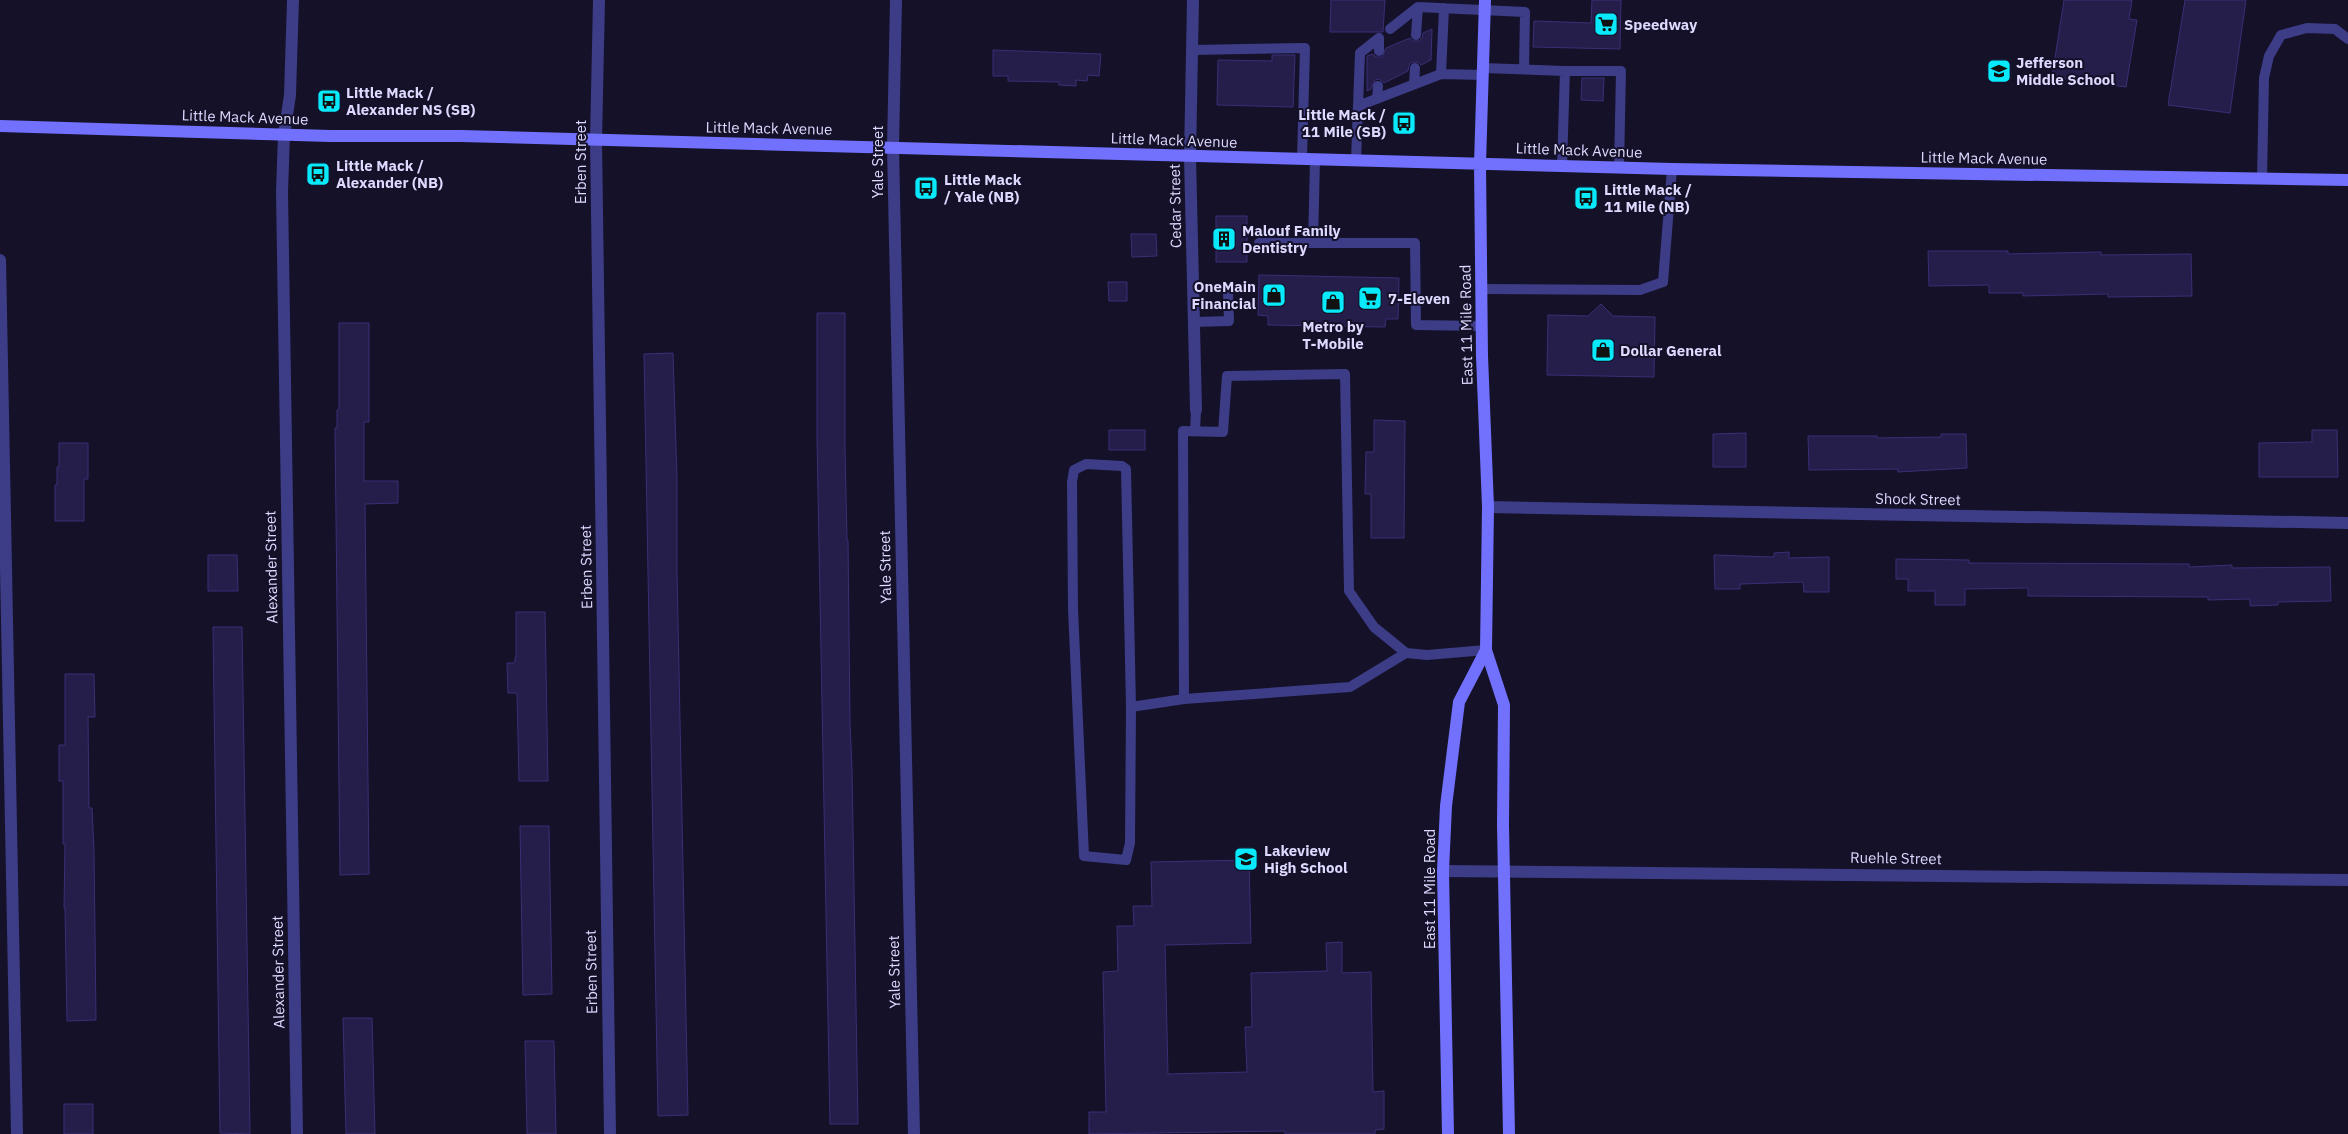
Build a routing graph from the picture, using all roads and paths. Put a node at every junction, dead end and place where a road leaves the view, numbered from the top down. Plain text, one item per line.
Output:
1 (293, 0) edge
2 (599, 0) edge
3 (896, 0) edge
4 (1193, 0) edge
5 (1484, 5) edge
6 (1418, 7) junction
7 (1444, 8) junction
8 (1390, 29) dead end
9 (1416, 35) dead end
10 (2348, 39) edge
11 (1192, 50) junction
12 (1379, 51) dead end
13 (1415, 68) dead end
14 (1524, 69) junction
15 (1565, 70) junction
16 (1483, 71) junction
17 (1441, 74) junction
18 (1414, 84) junction
19 (1378, 86) dead end
20 (1377, 99) junction
21 (1358, 106) junction
22 (0, 126) edge
23 (284, 135) junction
24 (596, 140) junction
25 (893, 147) junction
26 (1190, 157) junction
27 (1302, 159) junction
28 (1315, 160) junction
29 (1356, 160) junction
30 (1480, 164) junction
31 (1562, 166) junction
32 (1620, 167) junction
33 (1672, 169) junction
34 (2262, 179) junction
35 (2348, 180) edge
36 (1313, 242) junction
37 (1259, 243) dead end
38 (0, 260) edge
39 (1481, 289) junction
40 (1228, 292) dead end
41 (1194, 322) junction
42 (1482, 326) junction
43 (1196, 410) joint
44 (1195, 431) junction
45 (1488, 507) junction
46 (2348, 523) edge
47 (1486, 650) junction
48 (1406, 653) junction
49 (1184, 699) junction
50 (1131, 707) junction
51 (1504, 870) junction
52 (1443, 871) junction
53 (2348, 880) edge
54 (17, 1134) edge
55 (296, 1134) edge
56 (610, 1134) edge
57 (914, 1134) edge
58 (1448, 1134) edge
59 (1510, 1134) edge

1 - 23 street, Alexander Street
2 - 24 street, Erben Street
3 - 25 street, Yale Street
4 - 11 street, Cedar Street
5 - 7 lane
5 - 14 lane
5 - 16 main road, East 11 Mile Road
6 - 7 lane
6 - 8 lane
6 - 9 lane
7 - 17 lane
10 - 34 lane
11 - 26 street, Cedar Street
11 - 27 lane
12 - 21 lane
13 - 18 lane
14 - 15 lane
14 - 16 lane
15 - 31 lane
15 - 32 lane
16 - 17 lane
16 - 30 main road, East 11 Mile Road
17 - 18 lane
18 - 20 lane
19 - 20 lane
20 - 21 lane
21 - 29 lane
22 - 23 main road, Little Mack Avenue
23 - 24 main road, Little Mack Avenue
23 - 55 street, Alexander Street
24 - 25 main road, Little Mack Avenue
24 - 56 street, Erben Street
25 - 26 main road, Little Mack Avenue
25 - 57 street, Yale Street
26 - 27 main road, Little Mack Avenue
26 - 41 street, Cedar Street
27 - 28 main road, Little Mack Avenue
28 - 29 main road, Little Mack Avenue
28 - 36 lane
29 - 30 main road, Little Mack Avenue
30 - 31 main road, Little Mack Avenue
30 - 39 main road, East 11 Mile Road
31 - 32 main road, Little Mack Avenue
32 - 33 main road, Little Mack Avenue
33 - 34 main road, Little Mack Avenue
33 - 39 lane
34 - 35 main road, Little Mack Avenue
36 - 37 lane
36 - 42 lane
38 - 54 street
39 - 42 main road, East 11 Mile Road
40 - 41 lane
41 - 43 street, Cedar Street
42 - 45 main road, East 11 Mile Road
43 - 44 lane
44 - 48 lane
44 - 49 lane
45 - 46 street, Shock Street
45 - 47 main road, East 11 Mile Road
47 - 48 lane
47 - 51 main road, East 11 Mile Road
47 - 52 main road, East 11 Mile Road
48 - 49 lane
49 - 50 lane
50 - 50 lane
51 - 52 street, Ruehle Street
51 - 53 street, Ruehle Street
51 - 59 main road, East 11 Mile Road
52 - 58 main road, East 11 Mile Road

